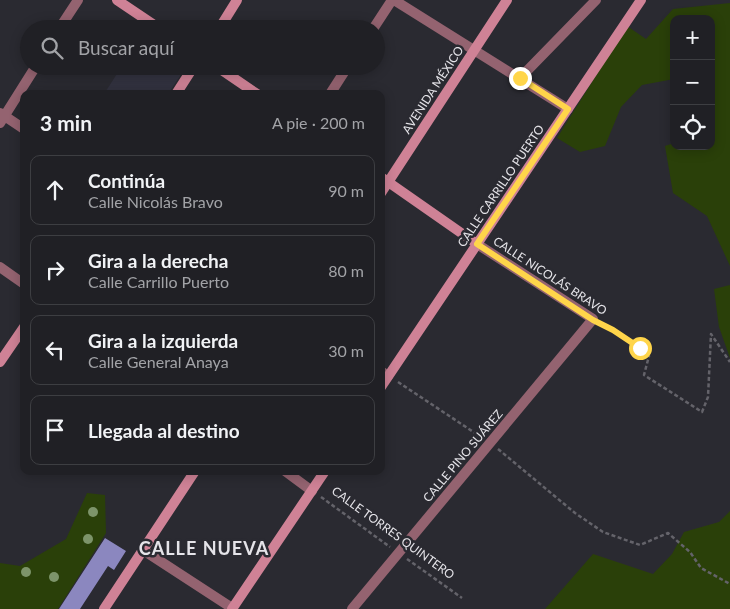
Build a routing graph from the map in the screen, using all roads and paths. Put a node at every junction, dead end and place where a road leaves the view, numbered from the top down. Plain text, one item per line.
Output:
1 (78, 0) edge
2 (117, 0) edge
3 (237, 0) edge
4 (393, 0) edge
5 (507, 0) edge
6 (596, 0) edge
7 (641, 0) edge
8 (66, 20) edge
9 (147, 20) edge
10 (225, 20) edge
11 (379, 20) edge
12 (474, 49) junction
13 (30, 75) edge
14 (188, 75) edge
15 (229, 75) edge
16 (342, 75) edge
17 (520, 78) junction
18 (20, 90) edge
19 (20, 90) edge
20 (179, 90) edge
21 (251, 90) edge
22 (333, 90) edge
23 (568, 109) junction
24 (2, 117) edge
25 (20, 127) edge
26 (385, 180) edge
27 (477, 244) junction
28 (0, 267) edge
29 (20, 281) edge
30 (593, 320) junction
31 (20, 332) edge
32 (0, 362) edge
33 (730, 362) edge
34 (385, 374) edge
35 (192, 475) edge
36 (290, 475) edge
37 (322, 475) edge
38 (312, 491) junction
39 (589, 522) dead end
40 (143, 550) junction
41 (399, 553) junction
42 (730, 584) edge
43 (462, 598) dead end
44 (104, 609) edge
45 (232, 609) edge
46 (352, 609) edge

1 - 8 street
2 - 9 main road
3 - 10 main road
4 - 11 street
4 - 12 street
5 - 12 main road, AVENIDA MÉXICO
6 - 17 street
7 - 23 main road, CALLE CARRILLO PUERTO
12 - 17 street
12 - 26 main road, AVENIDA MÉXICO
13 - 19 street
14 - 20 main road
15 - 21 main road
16 - 22 street
17 - 23 street
18 - 24 street
23 - 27 main road, CALLE CARRILLO PUERTO
24 - 25 street
26 - 27 main road, CALLE NICOLÁS BRAVO
27 - 30 street, CALLE NICOLÁS BRAVO
27 - 34 main road, CALLE CARRILLO PUERTO
28 - 29 street
30 - 33 path, CALLE NICOLÁS BRAVO
30 - 41 street, CALLE PINO SUÁREZ
31 - 32 main road
35 - 40 main road
36 - 38 street, CALLE TORRES QUINTERO
37 - 38 main road
38 - 41 path, CALLE TORRES QUINTERO
38 - 45 main road
39 - 42 path
40 - 44 main road
40 - 45 street
41 - 43 path, CALLE TORRES QUINTERO
41 - 46 street, CALLE PINO SUÁREZ

